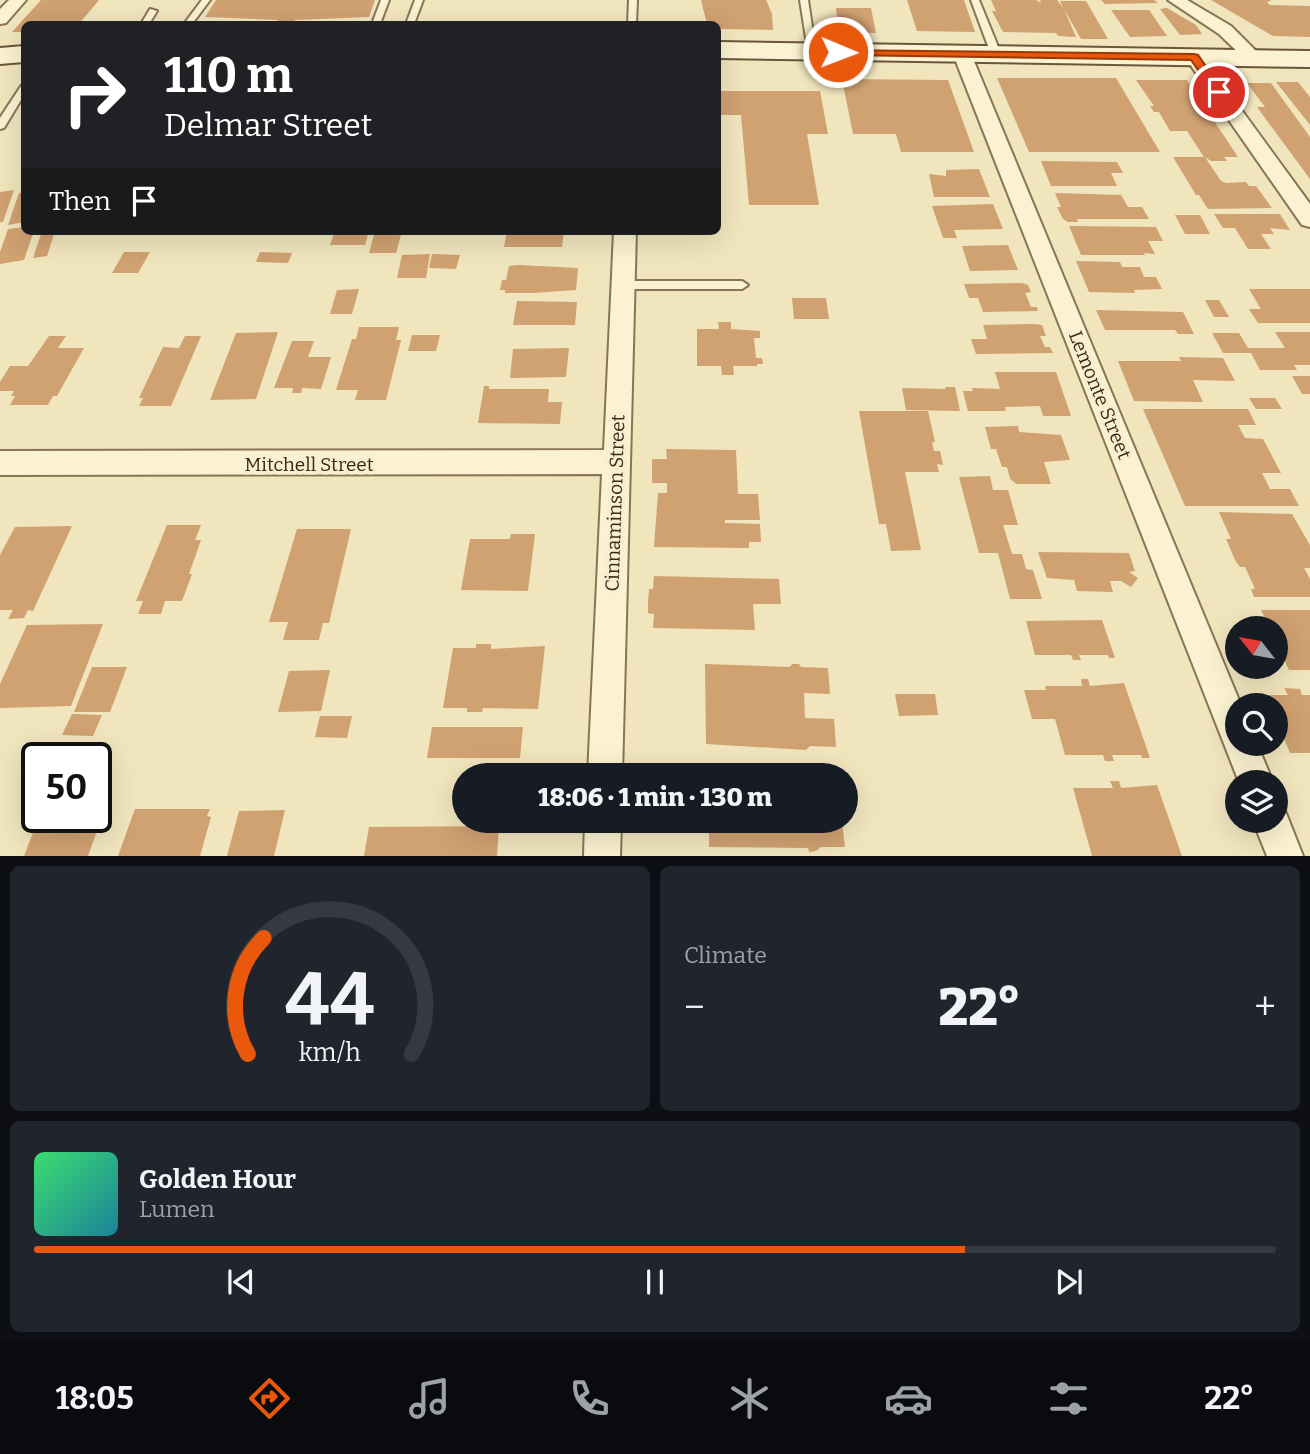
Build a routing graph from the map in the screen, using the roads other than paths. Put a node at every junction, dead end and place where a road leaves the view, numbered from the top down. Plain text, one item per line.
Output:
1 (18, 0) edge
2 (206, 0) edge
3 (385, 0) edge
4 (419, 0) edge
5 (633, 0) edge
6 (804, 0) edge
7 (975, 0) edge
8 (1176, 0) edge
9 (153, 11) dead end
10 (0, 19) edge
11 (147, 21) edge
12 (190, 21) edge
13 (377, 21) edge
14 (411, 21) edge
15 (632, 21) edge
16 (721, 51) edge
17 (813, 51) junction
18 (21, 54) edge
19 (962, 54) junction
20 (996, 54) junction
21 (0, 56) edge
22 (1194, 57) junction
23 (1254, 58) junction
24 (1310, 59) edge
25 (21, 93) edge
26 (0, 126) edge
27 (1310, 220) edge
28 (625, 235) edge
29 (623, 285) junction
30 (742, 285) dead end
31 (617, 462) junction
32 (0, 463) edge
33 (1225, 707) edge
34 (605, 763) edge
35 (603, 833) edge
36 (1276, 833) edge
37 (602, 856) edge
38 (1285, 856) edge

1 - 10 street
2 - 12 lane
3 - 13 lane
4 - 14 lane
5 - 15 lane
6 - 17 lane
7 - 20 lane
8 - 23 street
9 - 11 lane
16 - 17 main road
17 - 19 main road
18 - 21 main road
19 - 20 main road
19 - 33 street, Lemonte Street
20 - 22 main road
22 - 23 main road
22 - 27 street
23 - 24 main road
25 - 26 lane
28 - 29 street, Cinnaminson Street
29 - 30 lane
29 - 31 street, Cinnaminson Street
31 - 32 street, Mitchell Street
31 - 34 street, Cinnaminson Street
35 - 37 street
36 - 38 street

